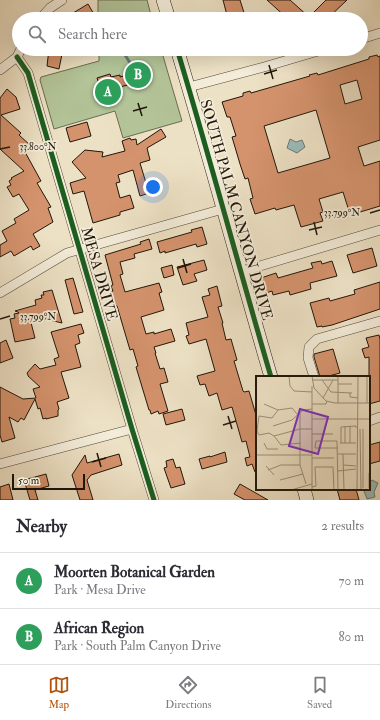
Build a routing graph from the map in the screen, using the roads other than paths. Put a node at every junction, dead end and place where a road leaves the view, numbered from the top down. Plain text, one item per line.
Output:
1 (62, 0) edge
2 (163, 0) edge
3 (46, 12) edge
4 (167, 12) edge
5 (380, 33) edge
6 (368, 36) edge
7 (16, 56) edge
8 (20, 56) edge
9 (179, 56) edge
10 (301, 56) edge
11 (0, 70) edge
12 (188, 87) junction
13 (223, 209) junction
14 (380, 230) edge
15 (80, 250) junction
16 (240, 272) junction
17 (0, 293) edge
18 (380, 321) edge
19 (271, 376) edge
20 (314, 376) edge
21 (380, 417) edge
22 (370, 421) edge
23 (132, 429) junction
24 (0, 464) edge
25 (304, 490) edge
26 (154, 500) edge
27 (307, 500) edge

1 - 3 street
2 - 4 street
5 - 6 street
7 - 11 street
8 - 15 street, MESA DRIVE
9 - 12 street, SOUTH PALM CANYON DRIVE
10 - 12 street
12 - 13 street, SOUTH PALM CANYON DRIVE
13 - 15 street
13 - 16 street, SOUTH PALM CANYON DRIVE
14 - 16 street
15 - 17 street
15 - 23 street, MESA DRIVE
16 - 19 street, SOUTH PALM CANYON DRIVE
18 - 20 street
21 - 22 street
23 - 24 street
23 - 26 street, MESA DRIVE
25 - 27 street

